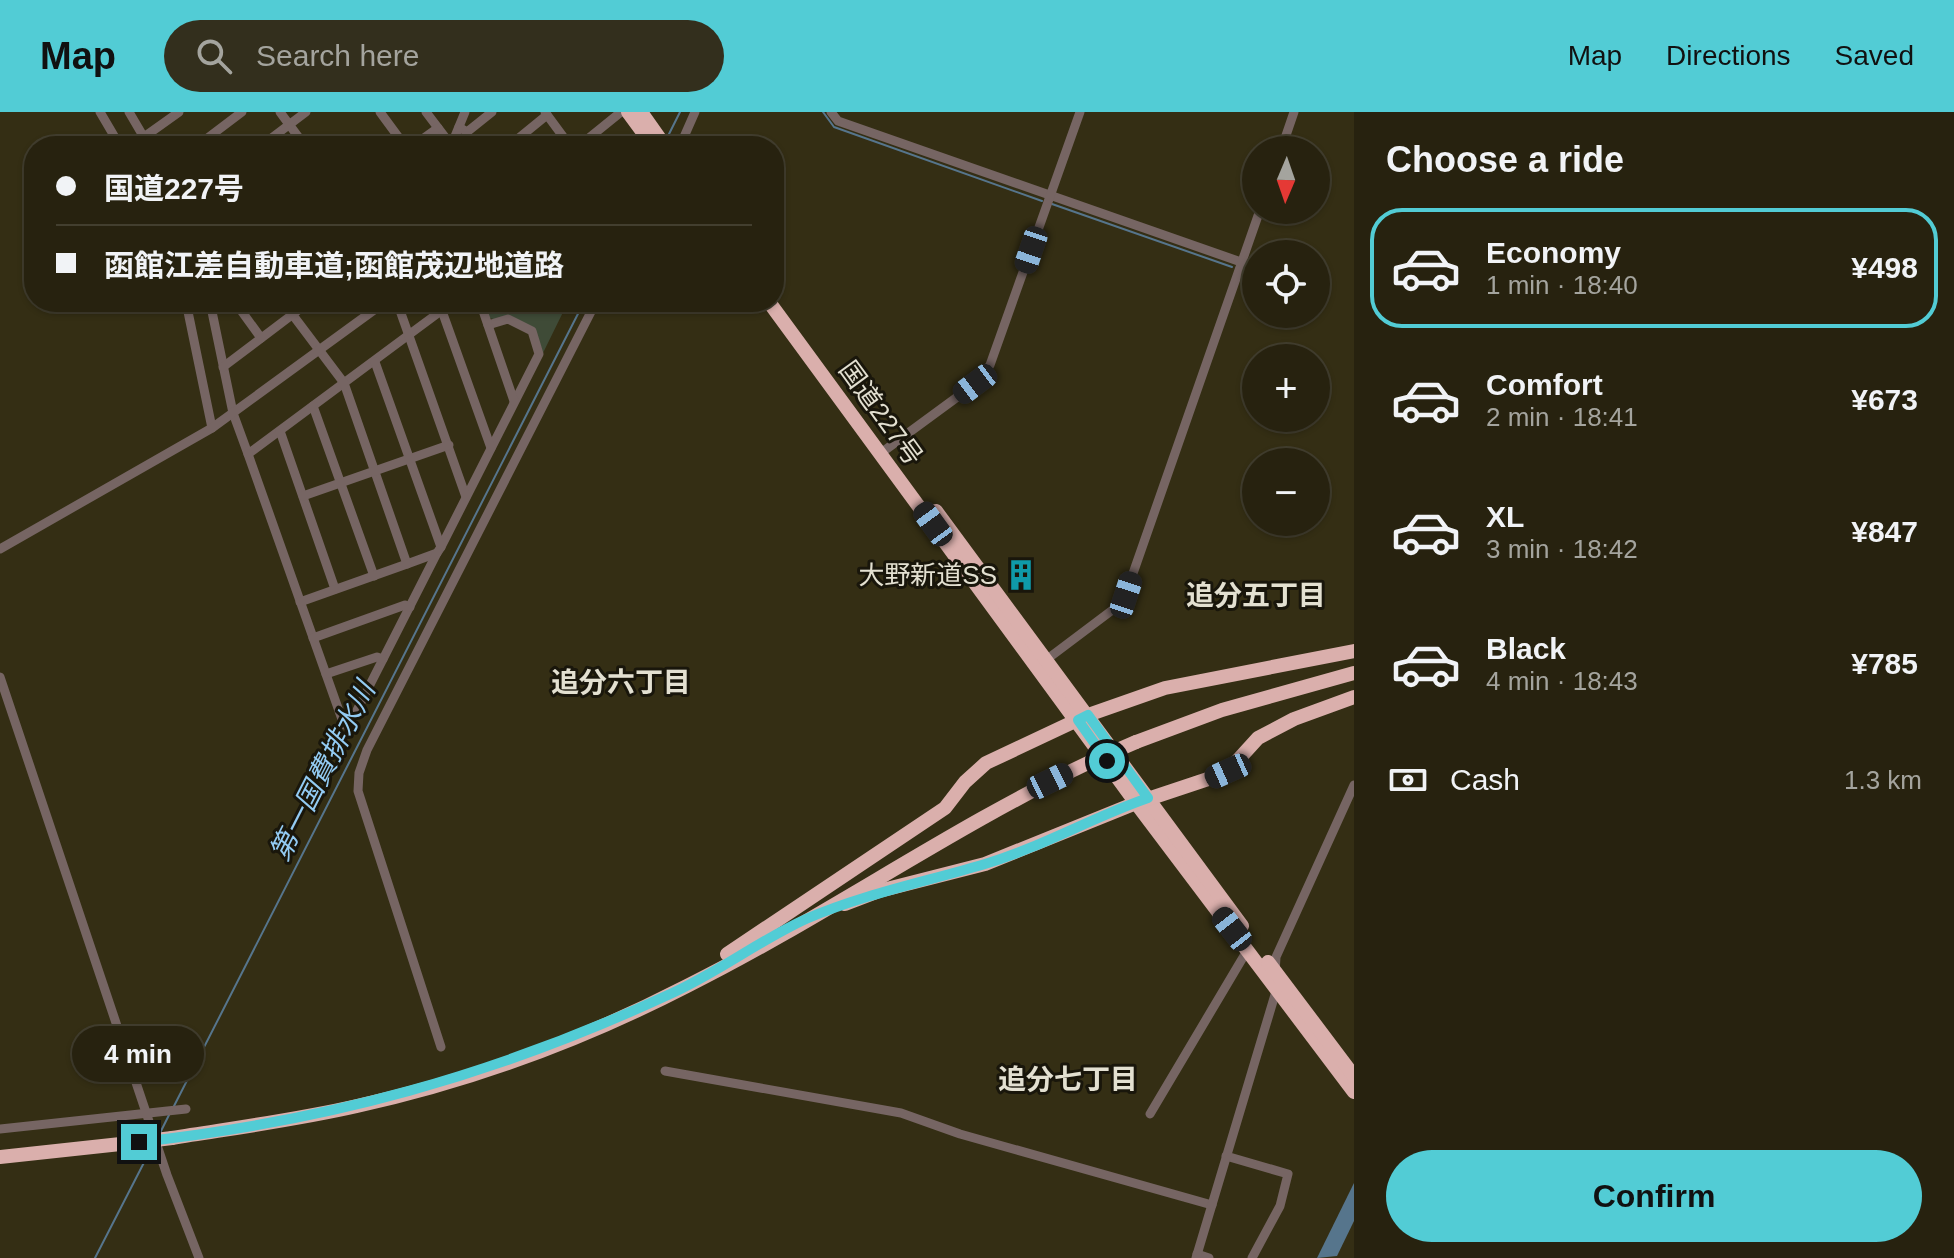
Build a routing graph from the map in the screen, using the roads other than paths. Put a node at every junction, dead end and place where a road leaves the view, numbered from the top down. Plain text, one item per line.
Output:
1 (100, 112) edge
2 (129, 112) edge
3 (179, 112) edge
4 (242, 112) edge
5 (280, 112) edge
6 (306, 112) edge
7 (380, 112) edge
8 (426, 112) edge
9 (465, 112) edge
10 (492, 112) edge
11 (621, 112) edge
12 (628, 112) edge
13 (641, 112) edge
14 (695, 112) edge
15 (831, 112) edge
16 (1080, 112) edge
17 (1294, 112) edge
18 (546, 113) edge
19 (289, 125) junction
20 (459, 127) junction
21 (438, 128) junction
22 (114, 136) edge
23 (143, 136) edge
24 (153, 136) edge
25 (210, 136) edge
26 (274, 136) edge
27 (297, 136) edge
28 (398, 136) edge
29 (427, 136) edge
30 (444, 136) edge
31 (455, 136) edge
32 (520, 136) edge
33 (563, 136) edge
34 (591, 136) edge
35 (652, 136) edge
36 (655, 136) edge
37 (684, 136) edge
38 (1286, 136) edge
39 (1048, 200) junction
40 (1255, 224) edge
41 (1241, 262) junction
42 (784, 306) edge
43 (188, 312) edge
44 (212, 312) edge
45 (242, 312) edge
46 (295, 312) edge
47 (371, 312) edge
48 (401, 312) edge
49 (441, 312) edge
50 (442, 312) edge
51 (483, 312) edge
52 (591, 312) edge
53 (777, 312) edge
54 (292, 314) junction
55 (488, 325) junction
56 (410, 336) junction
57 (261, 338) junction
58 (319, 350) junction
59 (375, 362) junction
60 (223, 367) junction
61 (344, 383) junction
62 (514, 401) junction
63 (313, 406) junction
64 (233, 413) junction
65 (212, 428) junction
66 (280, 431) junction
67 (449, 445) junction
68 (491, 448) junction
69 (885, 450) junction
70 (248, 454) junction
71 (409, 458) junction
72 (375, 470) junction
73 (340, 483) junction
74 (303, 496) junction
75 (466, 497) junction
76 (0, 549) edge
77 (439, 550) junction
78 (407, 564) junction
79 (374, 576) junction
80 (335, 589) junction
81 (300, 602) junction
82 (410, 607) junction
83 (313, 638) junction
84 (1354, 651) edge
85 (383, 659) junction
86 (1042, 663) junction
87 (1354, 673) edge
88 (326, 674) junction
89 (0, 677) edge
90 (1351, 698) edge
91 (1083, 718) junction
92 (1354, 785) edge
93 (1142, 800) junction
94 (805, 920) junction
95 (1248, 949) junction
96 (1274, 970) junction
97 (687, 982) junction
98 (1277, 989) junction
99 (441, 1047) dead end
100 (665, 1071) dead end
101 (1354, 1076) edge
102 (1354, 1092) edge
103 (182, 1110) dead end
104 (147, 1114) junction
105 (1150, 1114) dead end
106 (0, 1129) edge
107 (1226, 1156) junction
108 (0, 1157) edge
109 (1212, 1205) junction
110 (1196, 1256) edge
111 (199, 1258) edge
112 (1209, 1258) edge
113 (1252, 1258) edge

1 - 22 street
2 - 23 street
3 - 24 street
4 - 25 street
5 - 19 street
6 - 19 street
7 - 28 street
8 - 21 street
9 - 20 street
10 - 20 street
11 - 34 street
12 - 35 highway
13 - 36 highway
14 - 37 street
15 - 39 street
16 - 39 street
17 - 38 street
18 - 32 street
18 - 33 street
19 - 26 street
19 - 27 street
20 - 31 street
21 - 29 street
21 - 30 street
39 - 41 street
39 - 69 street
40 - 41 street
41 - 86 street
42 - 69 highway, 国道227号
43 - 65 street
44 - 60 street
45 - 57 street
46 - 54 street
47 - 58 street
48 - 56 street
49 - 56 street
50 - 68 street
51 - 55 street
52 - 99 street
53 - 69 highway, 国道227号
54 - 57 street
54 - 58 street
55 - 62 street
55 - 62 street
56 - 59 street
56 - 67 street
57 - 60 street
58 - 61 street
58 - 64 street
59 - 61 street
59 - 71 street
60 - 64 street
61 - 63 street
61 - 72 street
62 - 68 street
63 - 66 street
63 - 73 street
64 - 65 street
64 - 70 street
65 - 76 street
66 - 70 street
66 - 74 street
67 - 71 street
67 - 75 street
68 - 75 street
69 - 86 highway, 国道227号
70 - 81 street
71 - 72 street
71 - 77 street
72 - 73 street
72 - 78 street
73 - 74 street
73 - 79 street
74 - 80 street
75 - 77 street
77 - 78 street
77 - 82 street
78 - 79 street
79 - 80 street
80 - 81 street
81 - 83 street
82 - 83 street
82 - 85 street
83 - 88 street
84 - 91 highway
85 - 88 street
85 - 88 street
86 - 91 highway, 国道227号
87 - 94 highway, bridge
89 - 104 street
90 - 93 highway
91 - 93 highway, 国道227号
91 - 97 highway
92 - 96 street
93 - 94 highway
93 - 95 highway, 国道227号
93 - 96 highway, 国道227号
94 - 97 highway
95 - 98 highway, 国道227号
95 - 105 street
96 - 98 street
96 - 101 highway, 国道227号
97 - 108 highway, bridge
98 - 102 highway, 国道227号
98 - 107 street
100 - 109 street
103 - 104 street
104 - 106 street
104 - 111 street, bridge
107 - 109 street
107 - 113 street
109 - 110 street
110 - 112 street

